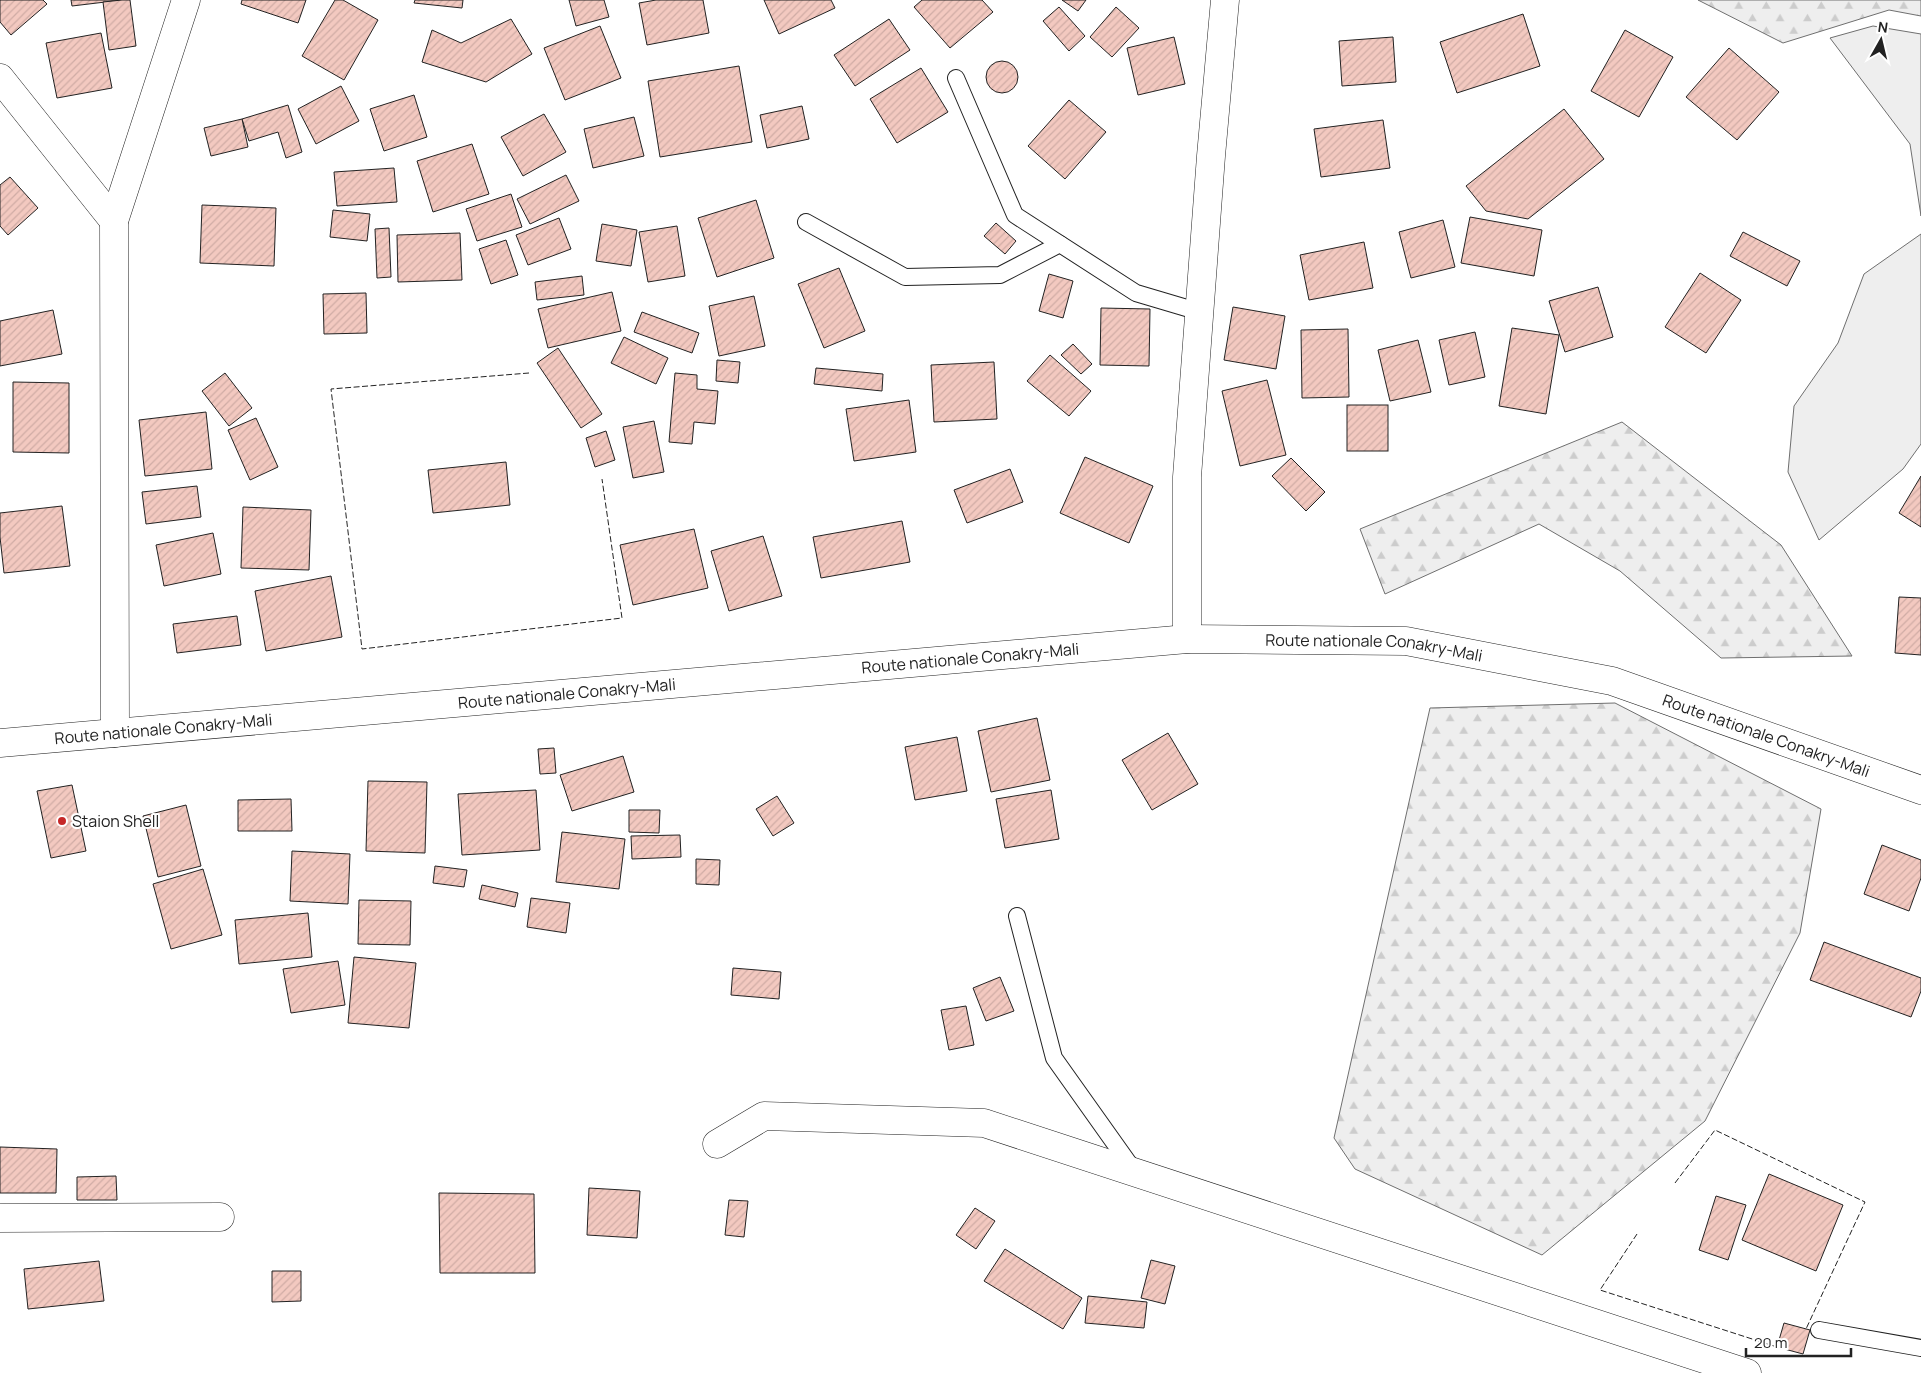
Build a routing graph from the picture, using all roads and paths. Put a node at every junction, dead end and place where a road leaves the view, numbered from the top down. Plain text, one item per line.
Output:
1 (186, 0) edge
2 (1225, 0) edge
3 (0, 78) edge
4 (956, 78) dead end
5 (114, 221) junction
6 (806, 222) dead end
7 (1060, 244) junction
8 (1200, 312) junction
9 (1187, 639) junction
10 (115, 733) junction
11 (0, 743) edge
12 (1921, 790) edge
13 (1017, 916) dead end
14 (717, 1144) dead end
15 (1135, 1172) junction
16 (220, 1217) dead end
17 (0, 1218) edge
18 (1819, 1330) dead end
19 (1921, 1348) edge
20 (1747, 1373) edge

1 - 5 main road
2 - 8 main road
3 - 5 main road
4 - 7 lane
5 - 10 main road
6 - 7 lane
7 - 8 lane
8 - 9 main road
9 - 10 main road, Route nationale Conakry-Mali
9 - 12 main road, Route nationale Conakry-Mali
10 - 11 main road, Route nationale Conakry-Mali
13 - 15 lane
14 - 15 main road
15 - 20 main road
16 - 17 main road
18 - 19 lane

